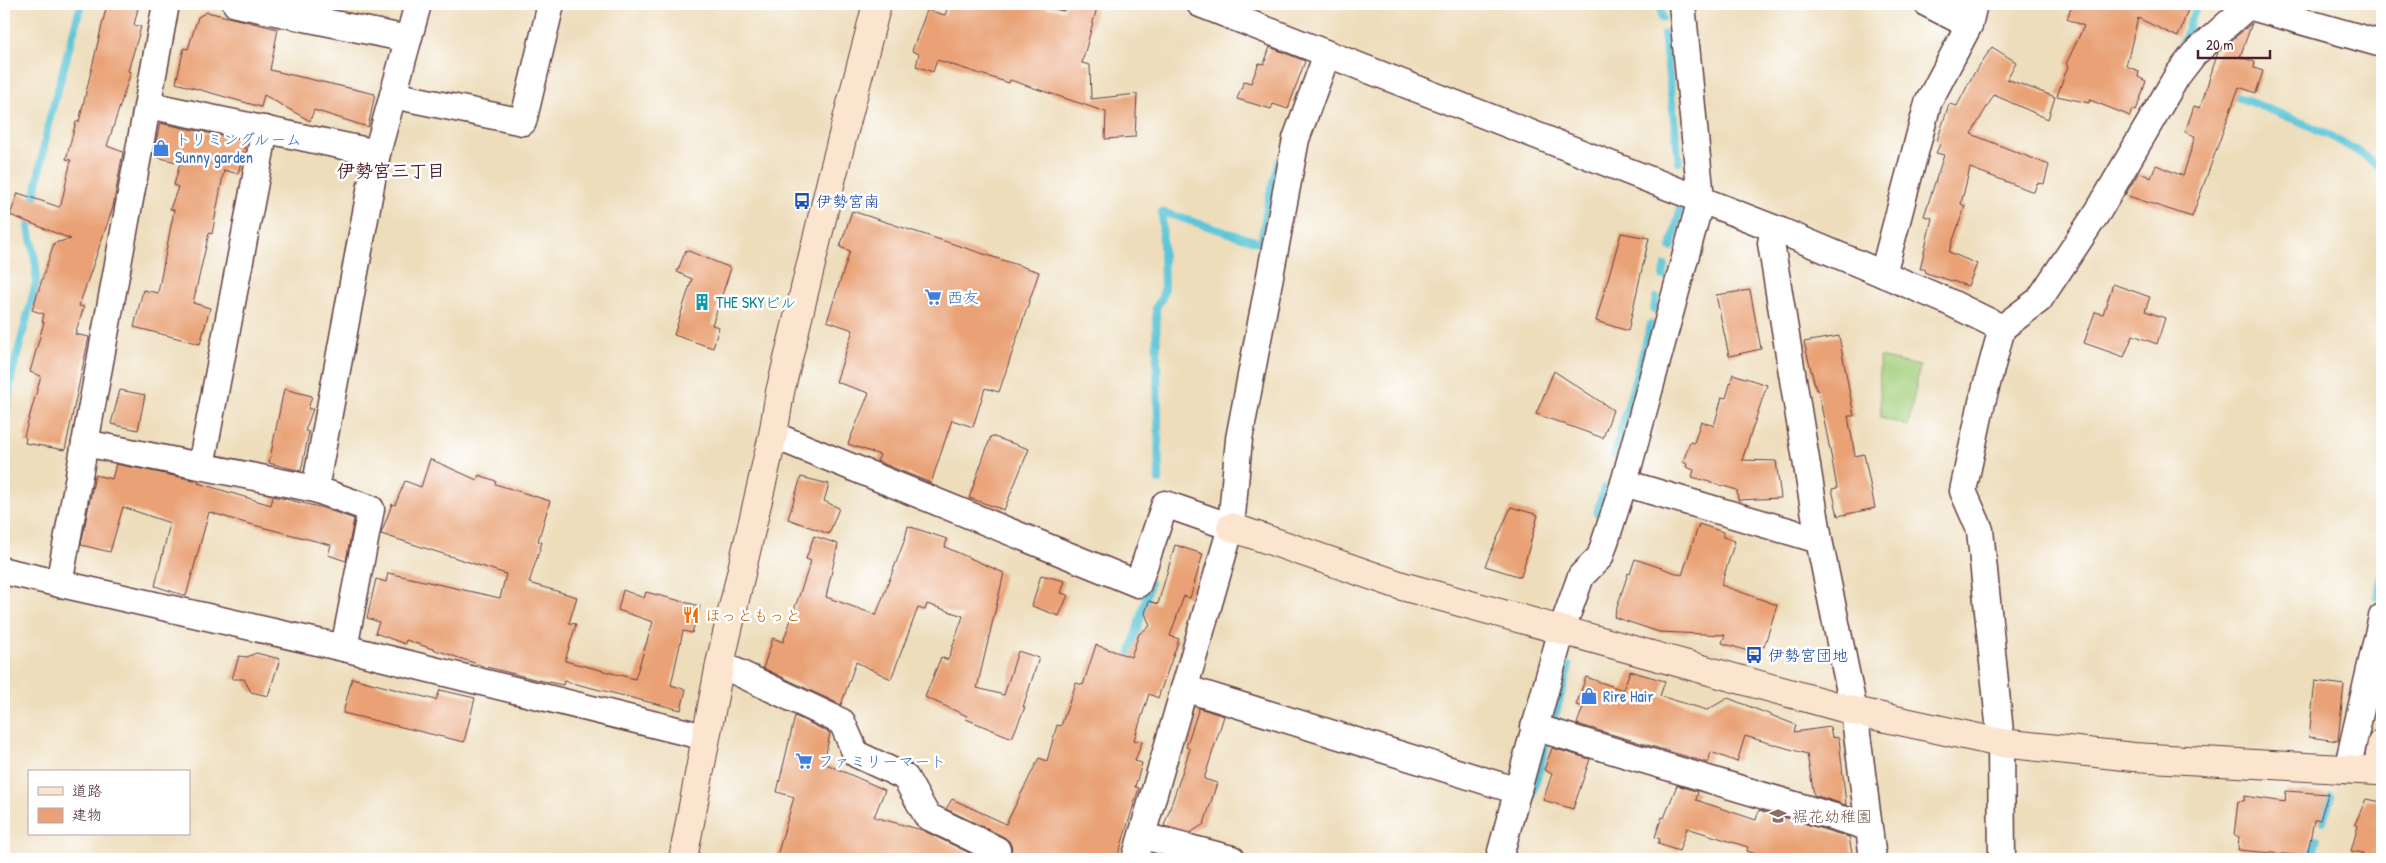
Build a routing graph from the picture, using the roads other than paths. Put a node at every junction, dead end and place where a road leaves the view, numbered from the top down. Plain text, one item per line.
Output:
1 (166, 4) edge
2 (236, 4) edge
3 (418, 4) edge
4 (551, 4) edge
5 (877, 4) edge
6 (1200, 4) edge
7 (1682, 4) edge
8 (1928, 4) edge
9 (2249, 5) edge
10 (1972, 14) edge
11 (408, 39) junction
12 (2382, 44) edge
13 (1327, 54) junction
14 (393, 95) junction
15 (148, 105) junction
16 (265, 129) junction
17 (377, 152) junction
18 (1701, 199) junction
19 (1774, 229) junction
20 (1883, 274) junction
21 (2002, 328) junction
22 (773, 435) junction
23 (85, 443) junction
24 (201, 466) junction
25 (1624, 483) junction
26 (315, 489) junction
27 (1231, 528) junction
28 (1819, 540) junction
29 (4, 571) edge
30 (58, 584) junction
31 (2382, 618) edge
32 (1562, 629) junction
33 (344, 648) junction
34 (720, 664) junction
35 (1184, 688) junction
36 (1854, 711) junction
37 (1534, 727) junction
38 (705, 736) junction
39 (2001, 743) junction
40 (2382, 743) edge
41 (2347, 770) junction
42 (1518, 791) junction
43 (1868, 827) junction
44 (1139, 848) edge
45 (997, 850) dead end
46 (684, 859) edge
47 (1232, 859) edge
48 (1499, 859) edge
49 (1873, 859) edge
50 (2002, 859) edge

1 - 15 street
2 - 11 street
3 - 11 street
4 - 14 street
5 - 22 street
6 - 13 street
7 - 18 street
8 - 10 street
9 - 12 street
9 - 21 street
10 - 20 street
11 - 14 street
13 - 18 street
13 - 27 street
14 - 17 street
15 - 16 street
15 - 23 street
16 - 17 street
16 - 24 street
17 - 26 street
18 - 19 street
18 - 25 street
19 - 20 street
19 - 28 street
20 - 21 street
21 - 39 street
22 - 27 street
22 - 34 street
23 - 24 street
23 - 30 street
24 - 26 street
25 - 28 street
25 - 32 street
26 - 33 street
27 - 32 street
27 - 35 street
28 - 36 street
29 - 30 street
30 - 33 street
31 - 41 street
32 - 36 street
32 - 37 street
33 - 38 street
34 - 38 street
34 - 45 street
35 - 42 street
35 - 44 street
36 - 39 street
36 - 43 street
37 - 42 street
37 - 43 street
38 - 46 street
39 - 41 street
39 - 50 street
40 - 41 street
42 - 48 street
43 - 49 street
44 - 47 street

